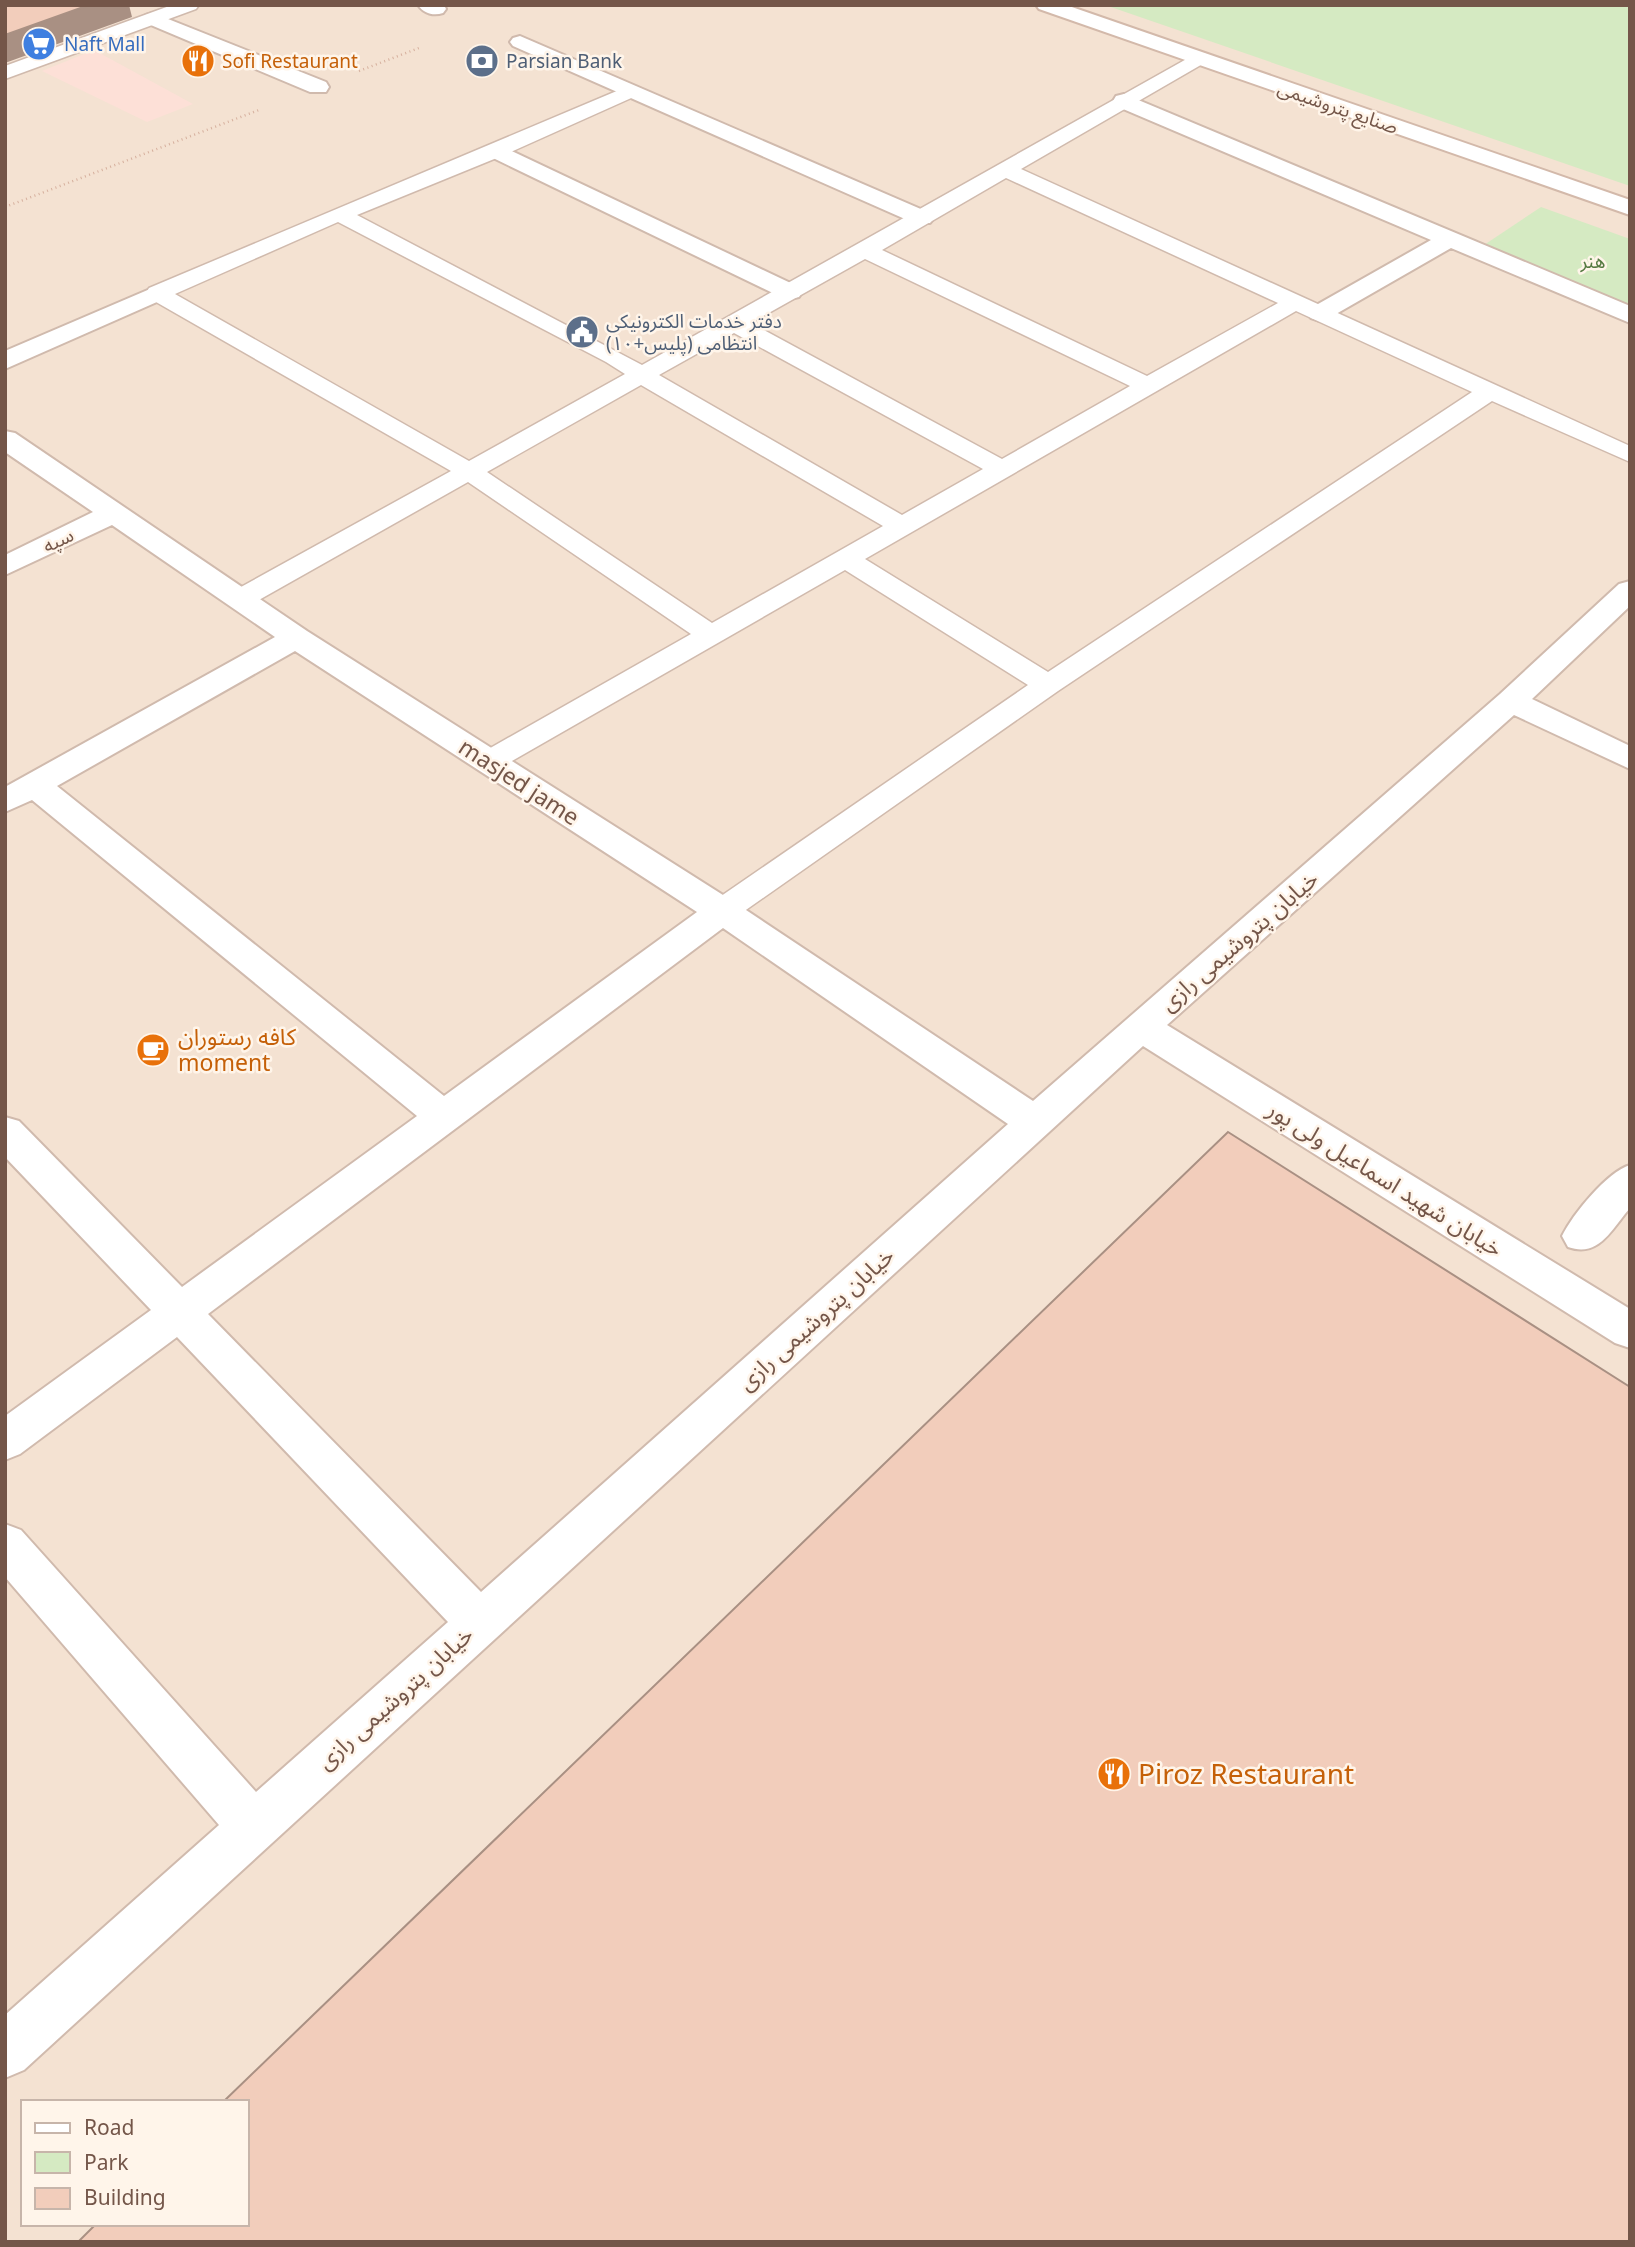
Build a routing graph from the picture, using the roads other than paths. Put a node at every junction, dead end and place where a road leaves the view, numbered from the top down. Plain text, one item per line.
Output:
1 (190, 5) edge
2 (1046, 5) edge
3 (133, 10) dead end
4 (153, 19) junction
5 (520, 42) dead end
6 (1199, 58) junction
7 (5, 73) edge
8 (318, 87) road end
9 (631, 91) junction
10 (1124, 102) junction
11 (497, 151) junction
12 (1006, 170) junction
13 (1630, 208) edge
14 (339, 214) junction
15 (922, 218) junction
16 (1448, 240) junction
17 (865, 250) junction
18 (790, 292) junction
19 (157, 293) junction
20 (1295, 302) junction
21 (1320, 313) junction
22 (1630, 316) edge
23 (733, 323) junction
24 (5, 361) edge
25 (642, 375) junction
26 (1149, 386) junction
27 (1490, 391) junction
28 (5, 439) edge
29 (1630, 455) edge
30 (1002, 469) junction
31 (469, 471) junction
32 (112, 514) junction
33 (900, 525) junction
34 (845, 558) junction
35 (5, 566) edge
36 (1630, 590) edge
37 (240, 598) junction
38 (711, 635) junction
39 (296, 638) junction
40 (1048, 685) junction
41 (1511, 701) junction
42 (1630, 759) edge
43 (488, 762) junction
44 (19, 792) edge
45 (722, 911) junction
46 (1141, 1027) junction
47 (444, 1117) junction
48 (1035, 1122) junction
49 (5, 1132) edge
50 (1630, 1180) edge
51 (1582, 1236) dead end
52 (180, 1312) junction
53 (1630, 1331) edge
54 (5, 1441) edge
55 (5, 1544) edge
56 (480, 1622) junction
57 (253, 1826) junction
58 (5, 2051) edge

1 - 4 lane
2 - 6 street, صنایع پتروشیمی
3 - 4 lane
4 - 7 lane
4 - 8 street
5 - 9 street
6 - 10 lane
6 - 13 street, صنایع پتروشیمی
9 - 11 lane
9 - 15 street
10 - 12 lane
10 - 16 street
11 - 14 lane
11 - 18 street
12 - 15 lane
12 - 20 lane
14 - 19 lane
14 - 25 lane
15 - 17 lane
16 - 21 street
16 - 22 street
17 - 18 lane
17 - 26 lane
18 - 23 lane
19 - 24 street
19 - 31 lane
20 - 21 lane
20 - 26 lane
21 - 27 lane
23 - 25 lane
23 - 30 lane
25 - 31 lane
25 - 33 lane
26 - 30 lane
27 - 29 lane
27 - 40 lane
28 - 32 street, masjed jame
30 - 33 lane
31 - 37 lane
31 - 38 lane
32 - 35 street, سپه
32 - 37 street, masjed jame
33 - 34 lane
34 - 38 lane
34 - 40 lane
36 - 41 street, خیابان پتروشیمی رازی
37 - 39 street, masjed jame
38 - 43 lane
39 - 43 street, masjed jame
39 - 44 street
40 - 45 lane
41 - 42 street
41 - 46 street, خیابان پتروشیمی رازی
43 - 45 street, masjed jame
44 - 47 street
45 - 47 street
45 - 48 street, masjed jame
46 - 48 street, خیابان پتروشیمی رازی
46 - 53 street, خیابان شهید اسماعیل ولی پور
47 - 52 street
48 - 56 street, خیابان پتروشیمی رازی
49 - 52 street
50 - 51 street
52 - 54 street
52 - 56 street
55 - 57 street
56 - 57 street, خیابان پتروشیمی رازی
57 - 58 street, خیابان پتروشیمی رازی

